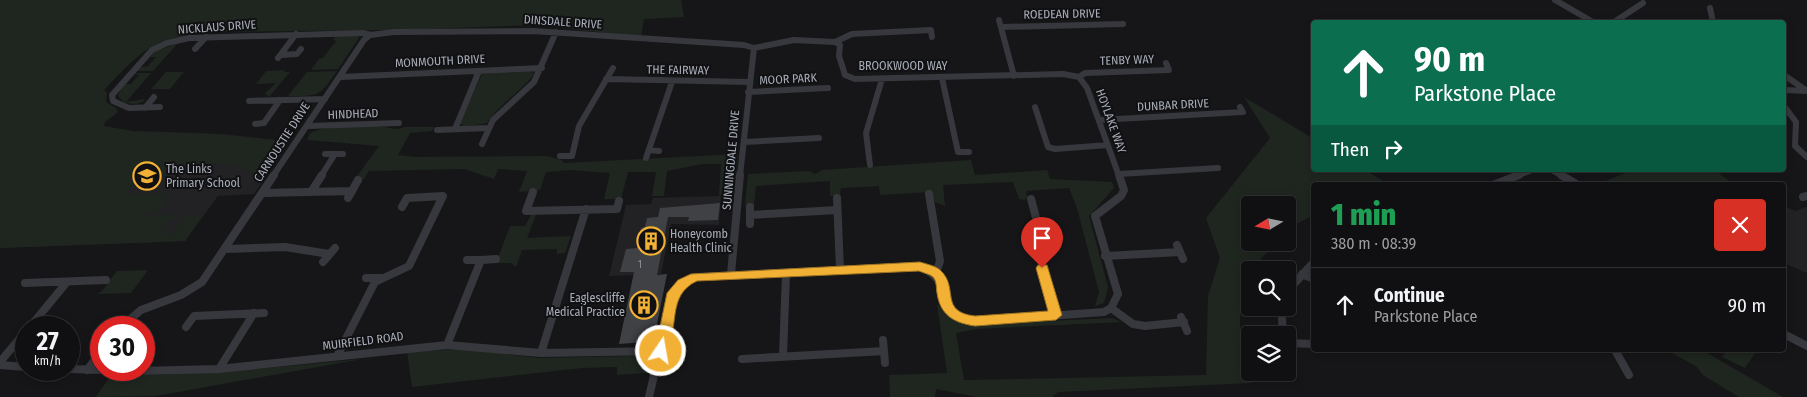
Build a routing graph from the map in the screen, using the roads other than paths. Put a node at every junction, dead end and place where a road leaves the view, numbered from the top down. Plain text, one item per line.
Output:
1 (1555, 0) edge
2 (1643, 3) dead end
3 (1710, 8) dead end
4 (1590, 20) edge
5 (1617, 20) edge
6 (1713, 20) edge
7 (1123, 24) dead end
8 (556, 32) junction
9 (296, 34) junction
10 (370, 35) junction
11 (206, 37) junction
12 (932, 37) dead end
13 (835, 42) junction
14 (754, 48) junction
15 (195, 49) dead end
16 (300, 49) dead end
17 (1166, 63) dead end
18 (542, 68) junction
19 (613, 68) dead end
20 (479, 71) junction
21 (1014, 76) junction
22 (1786, 76) edge
23 (340, 77) junction
24 (1079, 77) junction
25 (942, 78) junction
26 (606, 79) junction
27 (882, 79) junction
28 (672, 82) junction
29 (749, 82) junction
30 (828, 88) dead end
31 (1786, 90) edge
32 (1807, 91) edge
33 (748, 92) junction
34 (262, 94) dead end
35 (154, 97) dead end
36 (325, 99) junction
37 (280, 100) junction
38 (249, 101) dead end
39 (257, 101) junction
40 (1240, 106) dead end
41 (160, 107) dead end
42 (1035, 107) dead end
43 (145, 108) junction
44 (1786, 109) edge
45 (1099, 120) junction
46 (399, 123) dead end
47 (255, 124) dead end
48 (308, 126) junction
49 (488, 128) junction
50 (454, 129) junction
51 (437, 130) dead end
52 (819, 138) dead end
53 (744, 142) junction
54 (482, 144) dead end
55 (1108, 145) junction
56 (660, 151) dead end
57 (969, 152) dead end
58 (325, 154) dead end
59 (335, 154) junction
60 (343, 154) dead end
61 (560, 156) dead end
62 (1807, 157) edge
63 (870, 164) dead end
64 (1218, 168) dead end
65 (1527, 172) edge
66 (1555, 172) edge
67 (1119, 174) junction
68 (358, 180) dead end
69 (1501, 182) edge
70 (1573, 182) edge
71 (311, 192) junction
72 (533, 192) dead end
73 (263, 194) junction
74 (929, 194) dead end
75 (837, 198) dead end
76 (1031, 199) dead end
77 (619, 201) dead end
78 (402, 207) dead end
79 (586, 209) junction
80 (837, 210) junction
81 (750, 215) dead end
82 (225, 249) junction
83 (1180, 252) dead end
84 (1105, 256) junction
85 (496, 259) dead end
86 (467, 260) dead end
87 (481, 260) junction
88 (323, 262) dead end
89 (1311, 265) edge
90 (840, 270) junction
91 (933, 271) junction
92 (786, 273) junction
93 (731, 274) junction
94 (1302, 274) junction
95 (366, 278) dead end
96 (381, 278) junction
97 (1311, 278) edge
98 (106, 280) dead end
99 (1296, 281) edge
100 (67, 282) junction
101 (25, 283) dead end
102 (1111, 308) junction
103 (254, 313) junction
104 (264, 313) dead end
105 (1056, 315) junction
106 (39, 316) edge
107 (129, 316) edge
108 (1282, 319) dead end
109 (1184, 323) dead end
110 (1282, 326) edge
111 (186, 327) dead end
112 (1786, 335) edge
113 (883, 340) dead end
114 (1296, 343) edge
115 (448, 344) junction
116 (1311, 344) edge
117 (15, 345) edge
118 (1807, 346) edge
119 (661, 351) junction
120 (884, 351) junction
121 (1616, 352) edge
122 (541, 353) junction
123 (337, 356) junction
124 (783, 356) junction
125 (742, 359) dead end
126 (886, 363) dead end
127 (0, 364) edge
128 (15, 366) edge
129 (90, 366) edge
130 (219, 369) junction
131 (80, 370) edge
132 (87, 370) junction
133 (1629, 375) dead end
134 (650, 397) edge

1 - 4 street
2 - 5 street
3 - 6 street
7 - 21 street, ROEDEAN DRIVE
8 - 10 street, DINSDALE DRIVE
8 - 14 street, DINSDALE DRIVE
8 - 18 street
9 - 10 street, NICKLAUS DRIVE
9 - 11 street, NICKLAUS DRIVE
9 - 16 street
10 - 23 street, CARNOUSTIE DRIVE
11 - 15 street
11 - 43 street, NICKLAUS DRIVE
12 - 13 street
13 - 14 street
13 - 27 street, BROOKWOOD WAY
14 - 29 street, SUNNINGDALE DRIVE
17 - 24 street, TENBY WAY
18 - 20 street, MONMOUTH DRIVE
18 - 49 street
19 - 26 street
20 - 23 street, MONMOUTH DRIVE
20 - 50 street
21 - 24 street, BROOKWOOD WAY
21 - 25 street, BROOKWOOD WAY
22 - 32 street
23 - 36 street, CARNOUSTIE DRIVE
24 - 45 street, HOYLAKE WAY
25 - 27 street, BROOKWOOD WAY
25 - 57 street
26 - 28 street, THE FAIRWAY
26 - 61 street
27 - 63 street
28 - 29 street, THE FAIRWAY
28 - 56 street
29 - 33 street, SUNNINGDALE DRIVE
30 - 33 street, MOOR PARK
31 - 32 street
33 - 53 street, SUNNINGDALE DRIVE
34 - 39 street
35 - 43 street
36 - 37 street
36 - 48 street, CARNOUSTIE DRIVE
37 - 39 street
37 - 47 street
38 - 39 street
40 - 45 street, DUNBAR DRIVE
41 - 43 street, NICKLAUS DRIVE
42 - 55 street
44 - 62 street
45 - 55 street, HOYLAKE WAY
46 - 48 street, HINDHEAD
48 - 73 street, CARNOUSTIE DRIVE
49 - 50 street
49 - 54 street
50 - 51 street
52 - 53 street
53 - 93 street, SUNNINGDALE DRIVE
55 - 67 street, HOYLAKE WAY
58 - 59 street
59 - 60 street
59 - 71 street
64 - 67 street
65 - 69 street
66 - 70 street
67 - 84 street, HOYLAKE WAY
68 - 71 street
71 - 73 street
72 - 79 street
73 - 82 street, CARNOUSTIE DRIVE
74 - 91 street
75 - 80 street
76 - 105 street
77 - 79 street
78 - 96 street
79 - 122 street
80 - 81 street
80 - 90 street
82 - 88 street
82 - 107 street, CARNOUSTIE DRIVE
83 - 84 street
84 - 102 street
85 - 87 street
86 - 87 street
87 - 115 street
89 - 94 street
90 - 91 street
90 - 92 street
91 - 105 street
92 - 93 street
92 - 124 street
93 - 119 street
94 - 97 street
94 - 99 street
95 - 96 street
96 - 123 street
98 - 100 street
100 - 101 street
100 - 106 street
102 - 105 street
102 - 109 street
103 - 104 street
103 - 111 street
103 - 130 street
108 - 110 street
112 - 118 street
113 - 120 street
114 - 116 street
115 - 122 street, MUIRFIELD ROAD
115 - 123 street, MUIRFIELD ROAD
117 - 127 street
119 - 122 street, MUIRFIELD ROAD
119 - 134 street
120 - 124 street
120 - 126 street
121 - 133 street
123 - 130 street, MUIRFIELD ROAD
124 - 125 street
127 - 128 street
129 - 132 street
130 - 132 street, MUIRFIELD ROAD
131 - 132 street, MUIRFIELD ROAD

